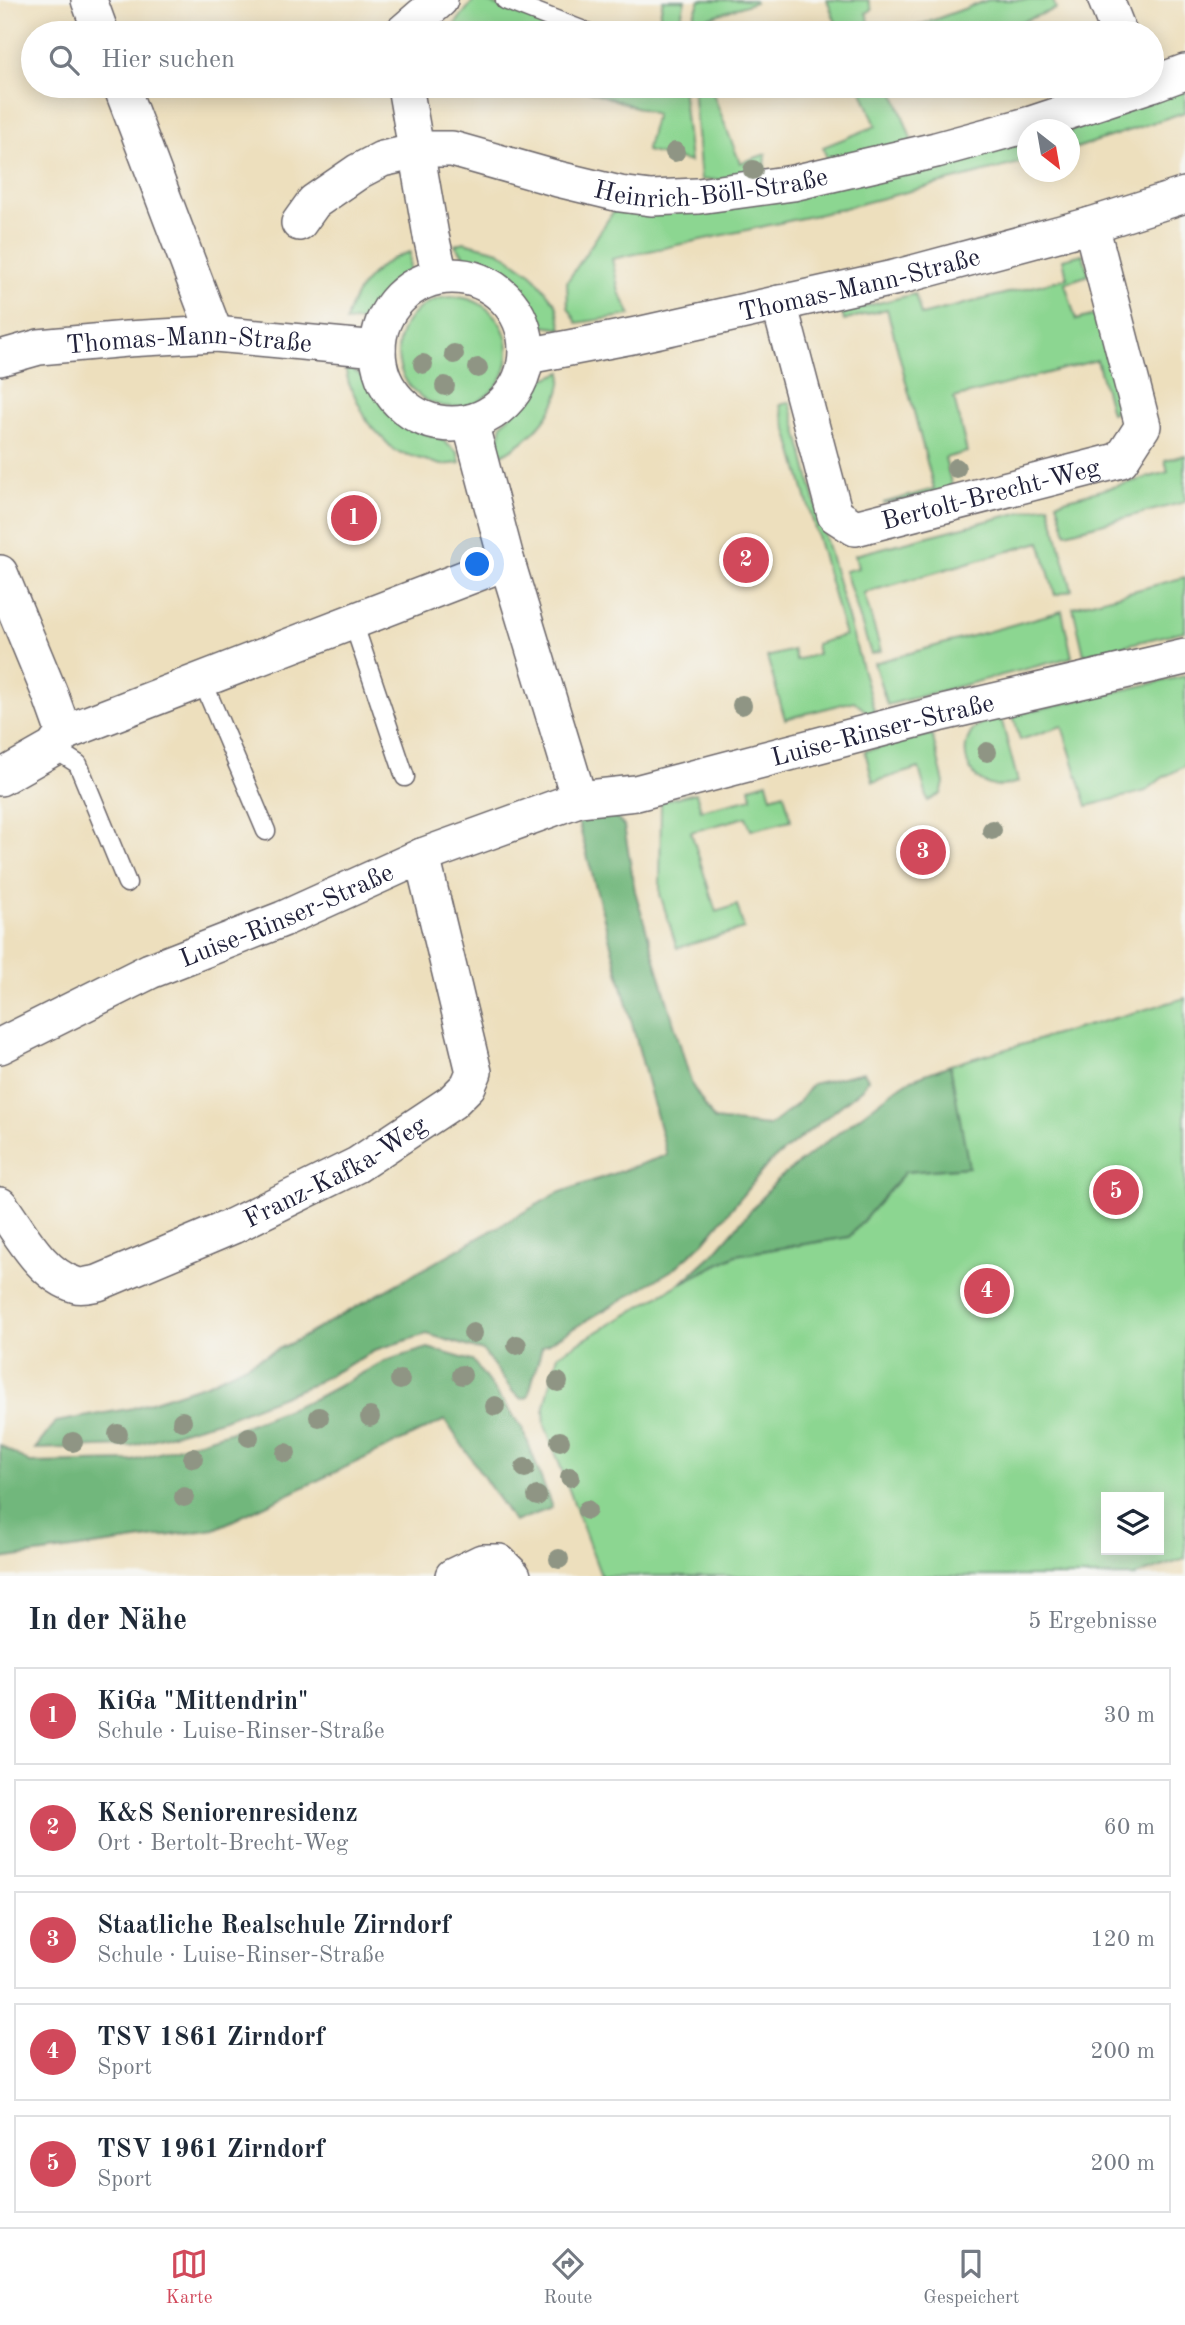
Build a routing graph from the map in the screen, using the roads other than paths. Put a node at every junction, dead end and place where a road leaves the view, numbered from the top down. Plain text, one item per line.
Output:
1 (89, 0) edge
2 (440, 0) edge
3 (505, 0) edge
4 (1106, 0) edge
5 (97, 21) edge
6 (416, 21) edge
7 (558, 21) edge
8 (1114, 21) edge
9 (1185, 72) edge
10 (1164, 79) edge
11 (126, 98) edge
12 (407, 98) edge
13 (1108, 98) edge
14 (417, 150) junction
15 (1185, 195) edge
16 (299, 223) dead end
17 (1091, 225) junction
18 (440, 276) junction
19 (779, 303) junction
20 (215, 334) junction
21 (378, 348) junction
22 (527, 356) junction
23 (0, 358) edge
24 (470, 422) junction
25 (507, 562) junction
26 (0, 573) edge
27 (353, 622) junction
28 (1185, 657) edge
29 (202, 680) junction
30 (58, 741) junction
31 (405, 777) dead end
32 (0, 778) edge
33 (579, 799) junction
34 (266, 831) dead end
35 (422, 856) junction
36 (127, 883) dead end
37 (0, 1046) edge
38 (0, 1205) edge
39 (453, 1576) edge
40 (513, 1576) edge

1 - 5 street
2 - 6 street
3 - 7 lane
4 - 8 street
9 - 10 street, Heinrich-Böll-Straße
11 - 20 street
12 - 14 street
13 - 14 street, Heinrich-Böll-Straße
14 - 16 street, Heinrich-Böll-Straße
14 - 18 street
15 - 17 street, Thomas-Mann-Straße
17 - 19 street, Thomas-Mann-Straße
17 - 19 street, Bertolt-Brecht-Weg
18 - 21 street
18 - 22 street
19 - 22 street, Thomas-Mann-Straße
20 - 21 street, Thomas-Mann-Straße
20 - 23 street, Thomas-Mann-Straße
21 - 24 street
22 - 24 street
24 - 25 street
25 - 27 street
25 - 33 street
26 - 30 street
27 - 29 street
27 - 31 lane
28 - 33 street, Luise-Rinser-Straße
29 - 30 street
29 - 34 lane
30 - 32 street
30 - 36 lane
33 - 35 street, Luise-Rinser-Straße
35 - 37 street, Luise-Rinser-Straße
35 - 38 street, Franz-Kafka-Weg
39 - 40 street

